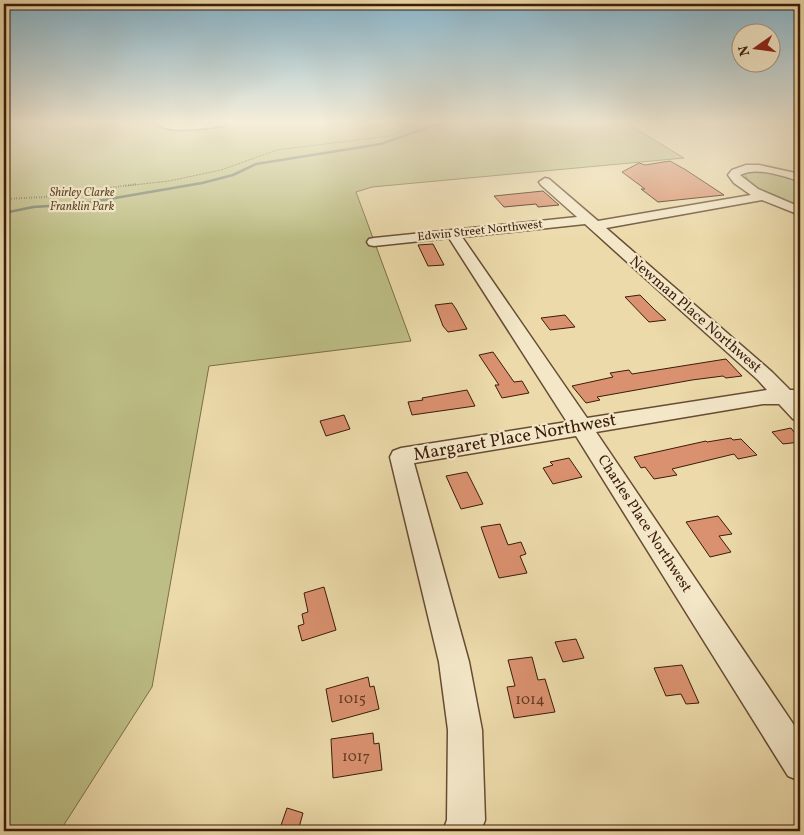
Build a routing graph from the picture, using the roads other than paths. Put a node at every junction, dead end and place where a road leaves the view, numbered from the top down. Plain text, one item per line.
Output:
1 (800, 177) edge
2 (545, 182) dead end
3 (764, 196) junction
4 (800, 212) edge
5 (591, 223) junction
6 (453, 234) junction
7 (374, 242) dead end
8 (795, 402) edge
9 (581, 426) junction
10 (800, 764) edge
11 (462, 831) edge

1 - 3 street
2 - 5 street, Newman Place Northwest
3 - 4 street
3 - 5 street, Edwin Street Northwest
5 - 6 street, Edwin Street Northwest
5 - 8 street, Newman Place Northwest
6 - 7 street, Edwin Street Northwest
6 - 9 street, Charles Place Northwest
8 - 9 street, Margaret Place Northwest
9 - 10 street, Charles Place Northwest
9 - 11 street, Margaret Place Northwest

